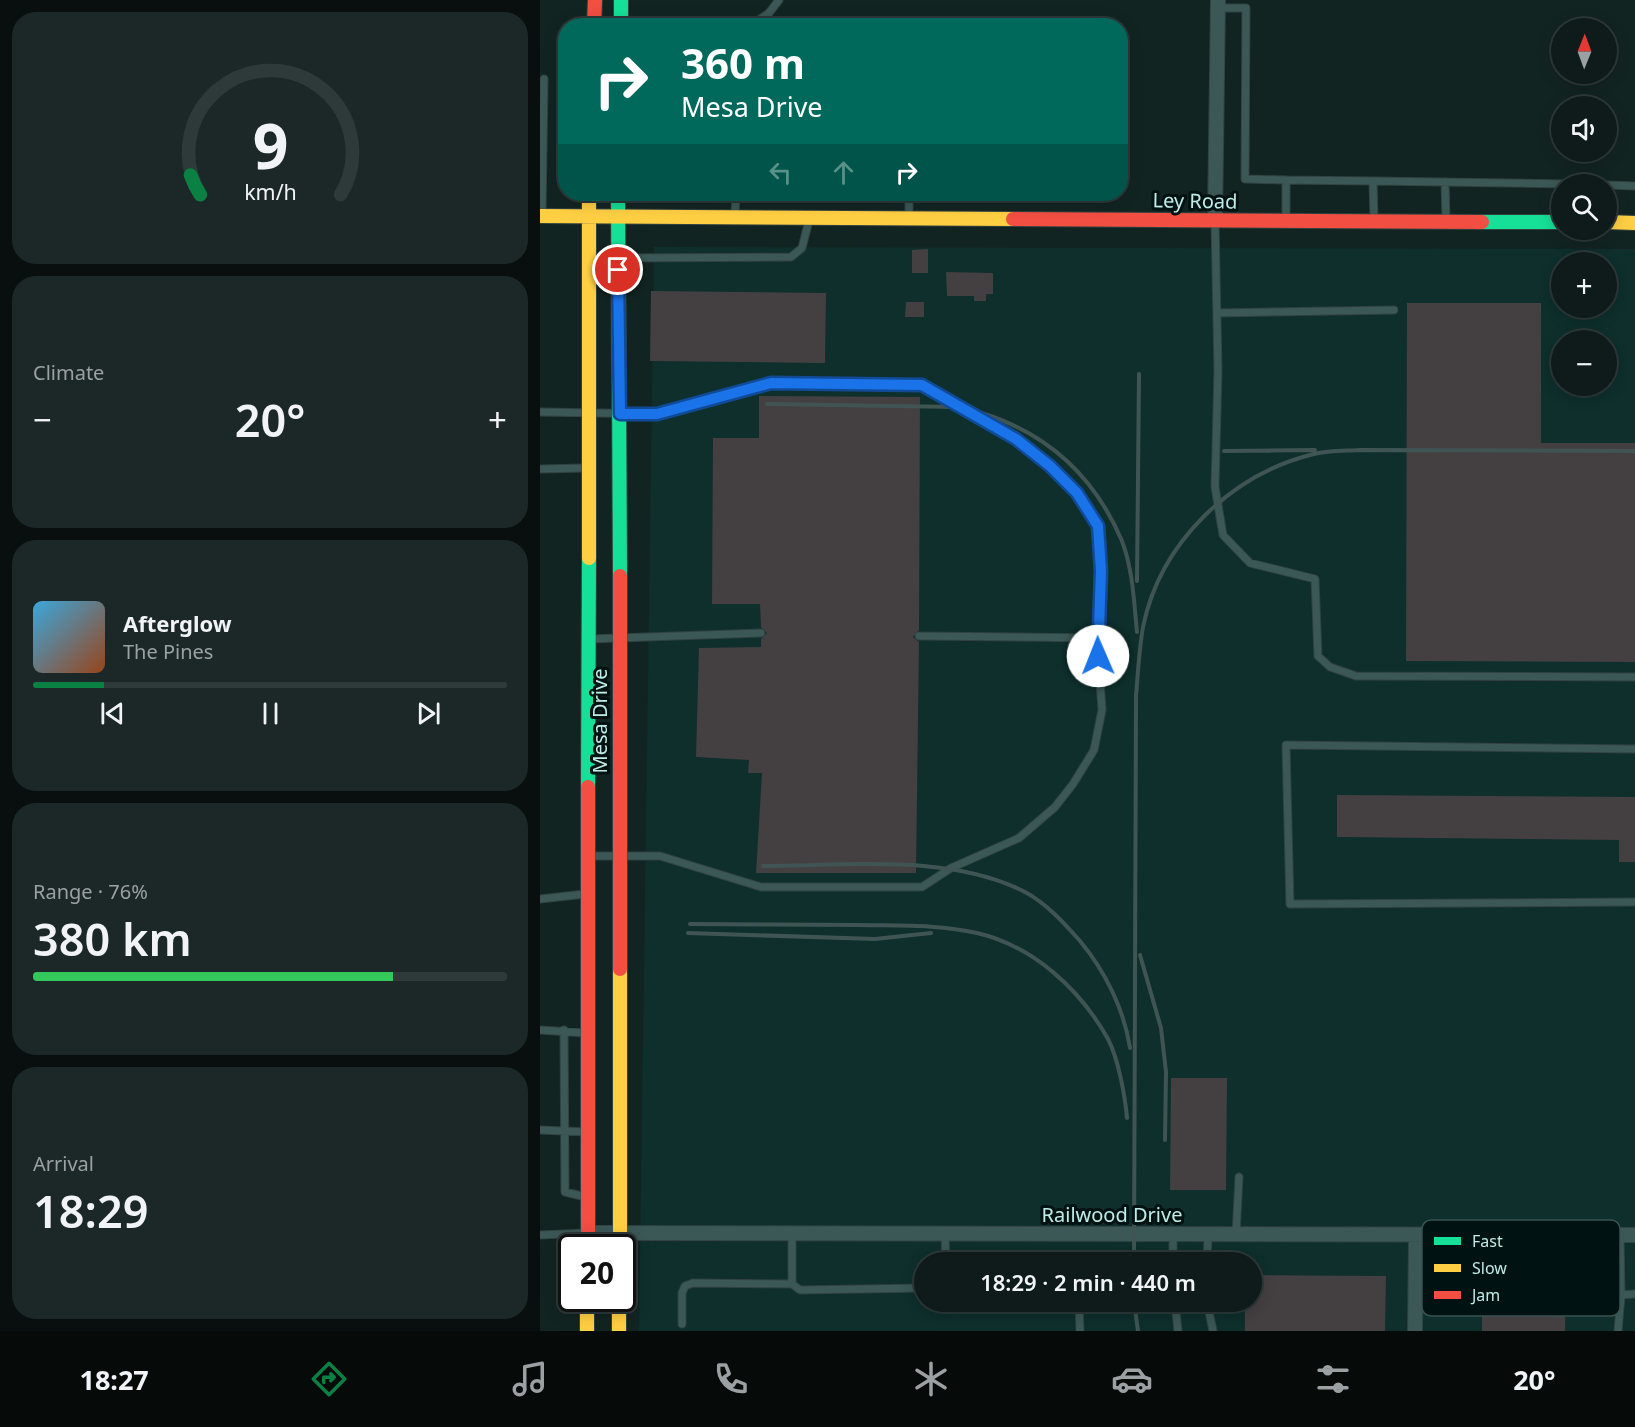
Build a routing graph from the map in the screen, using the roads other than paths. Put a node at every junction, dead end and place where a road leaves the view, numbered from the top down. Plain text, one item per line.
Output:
1 (595, 0) edge
2 (621, 0) edge
3 (779, 0) edge
4 (1218, 4) edge
5 (594, 18) edge
6 (621, 18) edge
7 (762, 18) edge
8 (544, 79) dead end
9 (1286, 180) junction
10 (1373, 181) junction
11 (1445, 182) junction
12 (1551, 184) edge
13 (1617, 185) edge
14 (1635, 186) edge
15 (589, 201) edge
16 (618, 201) edge
17 (736, 201) edge
18 (909, 201) edge
19 (541, 216) edge
20 (589, 217) junction
21 (617, 218) junction
22 (735, 218) junction
23 (809, 218) junction
24 (909, 218) junction
25 (1215, 221) junction
26 (1286, 221) junction
27 (1374, 221) junction
28 (1446, 222) junction
29 (1551, 222) edge
30 (1617, 222) edge
31 (1635, 223) edge
32 (618, 258) junction
33 (1394, 310) dead end
34 (1217, 313) junction
35 (540, 412) edge
36 (590, 413) junction
37 (620, 414) junction
38 (589, 468) junction
39 (540, 469) edge
40 (761, 633) dead end
41 (919, 636) dead end
42 (620, 637) junction
43 (1097, 638) junction
44 (589, 639) junction
45 (1635, 677) edge
46 (1635, 749) edge
47 (619, 855) junction
48 (588, 856) junction
49 (588, 893) junction
50 (540, 899) edge
51 (1635, 902) edge
52 (540, 1030) edge
53 (564, 1030) junction
54 (603, 1034) junction
55 (540, 1130) edge
56 (565, 1132) junction
57 (587, 1132) junction
58 (1239, 1177) dead end
59 (588, 1198) junction
60 (588, 1233) junction
61 (620, 1233) junction
62 (792, 1234) junction
63 (945, 1234) junction
64 (540, 1235) edge
65 (1173, 1235) junction
66 (1208, 1235) junction
67 (1236, 1235) junction
68 (1635, 1235) edge
69 (1416, 1236) junction
70 (1422, 1236) edge
71 (1620, 1236) joint
72 (946, 1252) edge
73 (1173, 1252) edge
74 (1207, 1252) edge
75 (792, 1284) junction
76 (914, 1288) edge
77 (1635, 1294) edge
78 (1621, 1295) junction
79 (1620, 1307) edge
80 (587, 1312) edge
81 (619, 1312) edge
82 (1079, 1312) edge
83 (1175, 1312) edge
84 (1209, 1312) edge
85 (1619, 1316) edge
86 (682, 1324) dead end
87 (587, 1331) edge
88 (619, 1331) edge
89 (1080, 1331) edge
90 (1178, 1331) edge
91 (1213, 1331) edge
92 (1415, 1331) edge
93 (1618, 1331) edge

1 - 5 main road
2 - 6 main road
3 - 7 lane
4 - 9 lane
4 - 25 street
8 - 19 lane
9 - 10 lane
9 - 26 lane
10 - 11 lane
10 - 27 lane
11 - 12 lane
11 - 28 lane
13 - 14 lane
15 - 20 main road, Mesa Drive
16 - 21 main road, Mesa Drive
17 - 22 lane
18 - 24 lane
19 - 20 main road, Ley Road
20 - 21 main road, Ley Road
20 - 36 main road, Mesa Drive
21 - 22 main road, Ley Road
21 - 32 main road, Mesa Drive
22 - 23 main road, Ley Road
23 - 24 main road, Ley Road
23 - 32 lane
24 - 25 main road, Ley Road
25 - 26 main road, Ley Road
25 - 34 lane
26 - 27 main road, Ley Road
27 - 28 main road, Ley Road
28 - 29 main road, Ley Road
30 - 31 main road
32 - 37 main road, Mesa Drive
33 - 34 lane
34 - 45 lane
35 - 36 lane
36 - 37 lane
36 - 38 main road, Mesa Drive
37 - 42 main road, Mesa Drive
37 - 43 lane
38 - 39 lane
38 - 44 main road, Mesa Drive
40 - 42 lane
41 - 43 lane
42 - 44 lane
42 - 47 main road, Mesa Drive
43 - 47 lane
44 - 48 main road, Mesa Drive
46 - 51 lane
47 - 48 lane
47 - 54 main road, Mesa Drive
48 - 49 main road, Mesa Drive
49 - 50 lane
49 - 54 main road, Mesa Drive
52 - 53 lane
53 - 54 lane
53 - 56 lane
54 - 57 main road, Mesa Drive
54 - 61 main road, Mesa Drive
55 - 56 lane
56 - 57 lane
56 - 59 lane
57 - 59 main road, Mesa Drive
58 - 67 lane
59 - 60 main road, Mesa Drive
60 - 61 street, Railwood Drive
60 - 64 lane
61 - 62 street, Railwood Drive
62 - 63 street, Railwood Drive
62 - 75 lane
63 - 65 street, Railwood Drive
63 - 72 lane
65 - 66 street, Railwood Drive
65 - 73 lane
66 - 67 street, Railwood Drive
66 - 74 lane
67 - 69 street, Railwood Drive
68 - 71 street, Railwood Drive
69 - 70 street, Railwood Drive
69 - 92 street
71 - 78 lane
75 - 76 lane
75 - 86 lane
77 - 78 lane
78 - 79 lane
80 - 87 main road
81 - 88 main road
82 - 89 lane
83 - 90 lane
84 - 91 lane
85 - 93 lane

